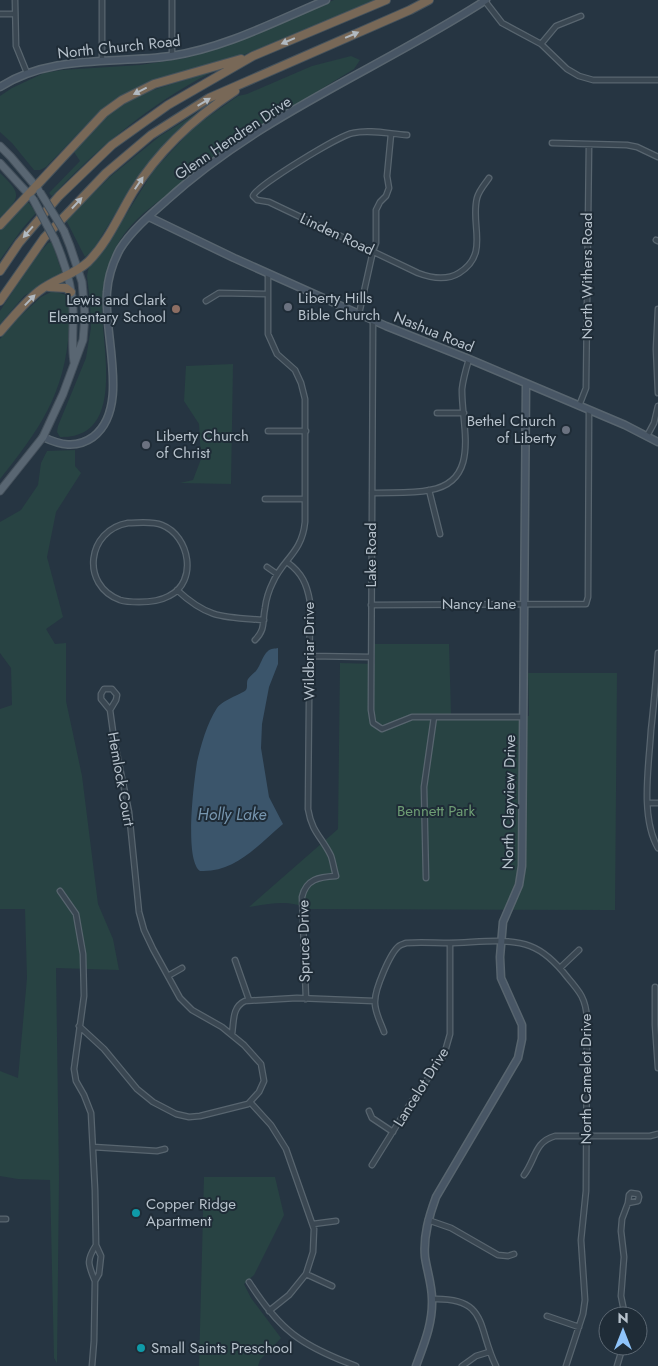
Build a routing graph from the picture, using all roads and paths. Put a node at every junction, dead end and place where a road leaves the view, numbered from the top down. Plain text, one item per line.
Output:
1 (15, 0) edge
2 (102, 0) edge
3 (172, 0) edge
4 (326, 0) edge
5 (386, 0) edge
6 (429, 0) edge
7 (486, 0) edge
8 (0, 14) edge
9 (15, 14) junction
10 (581, 16) dead end
11 (541, 44) junction
12 (172, 56) junction
13 (253, 56) junction
14 (102, 61) junction
15 (27, 73) junction
16 (253, 78) junction
17 (658, 80) edge
18 (0, 87) edge
19 (391, 134) junction
20 (407, 135) dead end
21 (552, 144) dead end
22 (589, 144) junction
23 (0, 146) edge
24 (658, 157) edge
25 (0, 163) edge
26 (489, 178) dead end
27 (38, 189) junction
28 (31, 197) junction
29 (148, 217) junction
30 (0, 225) edge
31 (373, 251) junction
32 (78, 269) junction
33 (0, 271) edge
34 (268, 273) junction
35 (67, 275) junction
36 (44, 288) junction
37 (71, 292) junction
38 (267, 294) junction
39 (0, 301) edge
40 (206, 301) dead end
41 (658, 309) edge
42 (359, 314) junction
43 (373, 320) junction
44 (657, 331) edge
45 (0, 332) edge
46 (469, 359) junction
47 (75, 364) junction
48 (526, 384) junction
49 (658, 393) edge
50 (579, 406) junction
51 (658, 406) edge
52 (589, 410) junction
53 (436, 413) dead end
54 (464, 413) junction
55 (268, 431) dead end
56 (306, 431) junction
57 (646, 436) junction
58 (43, 437) junction
59 (658, 442) edge
60 (429, 490) junction
61 (0, 492) edge
62 (372, 493) junction
63 (265, 499) dead end
64 (306, 499) junction
65 (440, 534) dead end
66 (288, 562) junction
67 (266, 567) dead end
68 (277, 574) junction
69 (177, 590) junction
70 (524, 604) junction
71 (371, 605) junction
72 (264, 620) junction
73 (255, 640) dead end
74 (658, 653) edge
75 (310, 656) junction
76 (371, 657) junction
77 (110, 710) junction
78 (434, 717) junction
79 (523, 717) junction
80 (651, 738) junction
81 (658, 739) edge
82 (648, 803) junction
83 (658, 803) edge
84 (658, 848) edge
85 (336, 876) joint
86 (426, 878) dead end
87 (60, 891) dead end
88 (501, 942) junction
89 (450, 943) junction
90 (579, 950) dead end
91 (235, 960) dead end
92 (182, 968) dead end
93 (560, 968) junction
94 (168, 976) junction
95 (655, 987) dead end
96 (306, 999) junction
97 (250, 1000) junction
98 (374, 1001) junction
99 (79, 1026) junction
100 (384, 1032) dead end
101 (232, 1034) junction
102 (658, 1068) edge
103 (250, 1102) junction
104 (368, 1111) dead end
105 (393, 1132) junction
106 (658, 1134) edge
107 (586, 1135) junction
108 (93, 1147) junction
109 (165, 1149) dead end
110 (372, 1165) dead end
111 (524, 1175) dead end
112 (628, 1203) dead end
113 (0, 1219) edge
114 (6, 1219) dead end
115 (428, 1220) junction
116 (336, 1221) dead end
117 (313, 1224) junction
118 (96, 1245) junction
119 (514, 1254) dead end
120 (306, 1274) junction
121 (95, 1281) junction
122 (249, 1282) dead end
123 (332, 1286) dead end
124 (432, 1299) junction
125 (623, 1306) edge
126 (269, 1310) junction
127 (547, 1316) dead end
128 (579, 1327) junction
129 (489, 1352) junction
130 (92, 1366) edge
131 (356, 1366) edge
132 (416, 1366) edge
133 (462, 1366) edge
134 (496, 1366) edge
135 (566, 1366) edge

1 - 9 street
2 - 14 street
3 - 12 street
4 - 12 street, North Church Road
5 -> 13 highway
16 -> 6 highway
7 - 11 street
7 - 29 street, Glenn Hendren Drive
8 - 9 street
9 - 15 street
10 - 11 street
11 - 17 street
12 - 14 street, North Church Road
13 -> 27 highway
13 -> 33 highway
14 - 15 street, North Church Road
15 - 18 street, North Church Road
32 -> 16 highway
39 -> 16 highway
19 - 20 street
19 - 31 street
19 - 31 street, Linden Road
21 - 22 street
22 - 24 street
22 - 50 street, North Withers Road
23 - 27 main road
25 - 28 main road
26 - 31 street, Linden Road
27 - 28 highway
27 - 32 main road, bridge
28 - 30 highway
28 - 35 main road, bridge
29 - 34 street, Nashua Road
29 - 58 street, Glenn Hendren Drive
31 - 42 street
32 - 35 highway
32 - 47 main road
34 - 38 street
34 - 42 street, Nashua Road
35 - 36 highway
35 - 37 main road
36 - 37 highway
45 -> 36 highway
37 - 47 main road
38 - 40 street
38 - 56 street
41 - 44 street
42 - 43 street, Nashua Road
43 - 46 street, Nashua Road
43 - 62 street, Lake Road
44 - 49 street
46 - 48 street, Nashua Road
46 - 54 street
47 - 58 main road
48 - 50 street, Nashua Road
48 - 70 street, North Clayview Drive
50 - 52 street, Nashua Road
51 - 57 street
52 - 57 street, Nashua Road
52 - 70 street, Nancy Lane
53 - 54 street
54 - 60 street
55 - 56 street
56 - 64 street
57 - 59 street, Nashua Road
58 - 61 main road
60 - 62 street
60 - 65 street
62 - 71 street, Lake Road
63 - 64 street
64 - 66 street
66 - 68 street
66 - 75 street, Wildbriar Drive
67 - 68 street
68 - 72 street
69 - 69 street
69 - 72 street
70 - 71 street, Nancy Lane
70 - 79 street, North Clayview Drive
71 - 76 street, Lake Road
72 - 73 street
74 - 80 street
75 - 76 street
75 - 85 street, Wildbriar Drive
76 - 78 street, Lake Road
77 - 77 street, Hemlock Court
77 - 94 street, Hemlock Court
78 - 79 street
78 - 86 street
79 - 88 street, North Clayview Drive
80 - 81 street
80 - 82 street
82 - 83 street
82 - 84 street
85 - 96 street, Spruce Drive
87 - 99 street
88 - 89 street, North Camelot Drive
88 - 93 street, North Camelot Drive
88 - 115 street, North Clayview Drive
89 - 98 street, North Camelot Drive
89 - 105 street, Lancelot Drive
90 - 93 street
91 - 97 street
92 - 94 street
93 - 107 street, North Camelot Drive
94 - 101 street, Hemlock Court
95 - 102 street
96 - 97 street
96 - 98 street
97 - 101 street
98 - 100 street
99 - 103 street
99 - 108 street
101 - 103 street
103 - 117 street
104 - 105 street
105 - 110 street, Lancelot Drive
106 - 107 street
107 - 111 street
107 - 128 street, North Camelot Drive
108 - 109 street
108 - 118 street
112 - 125 street
113 - 114 street
115 - 119 street
115 - 124 street, North Clayview Drive
116 - 117 street
117 - 120 street
118 - 121 street
118 - 121 street
120 - 123 street
120 - 126 street
121 - 130 street
122 - 126 street
124 - 129 street
124 - 132 street, North Clayview Drive
126 - 131 street
127 - 128 street
128 - 135 street, North Camelot Drive
129 - 133 street
129 - 134 street

